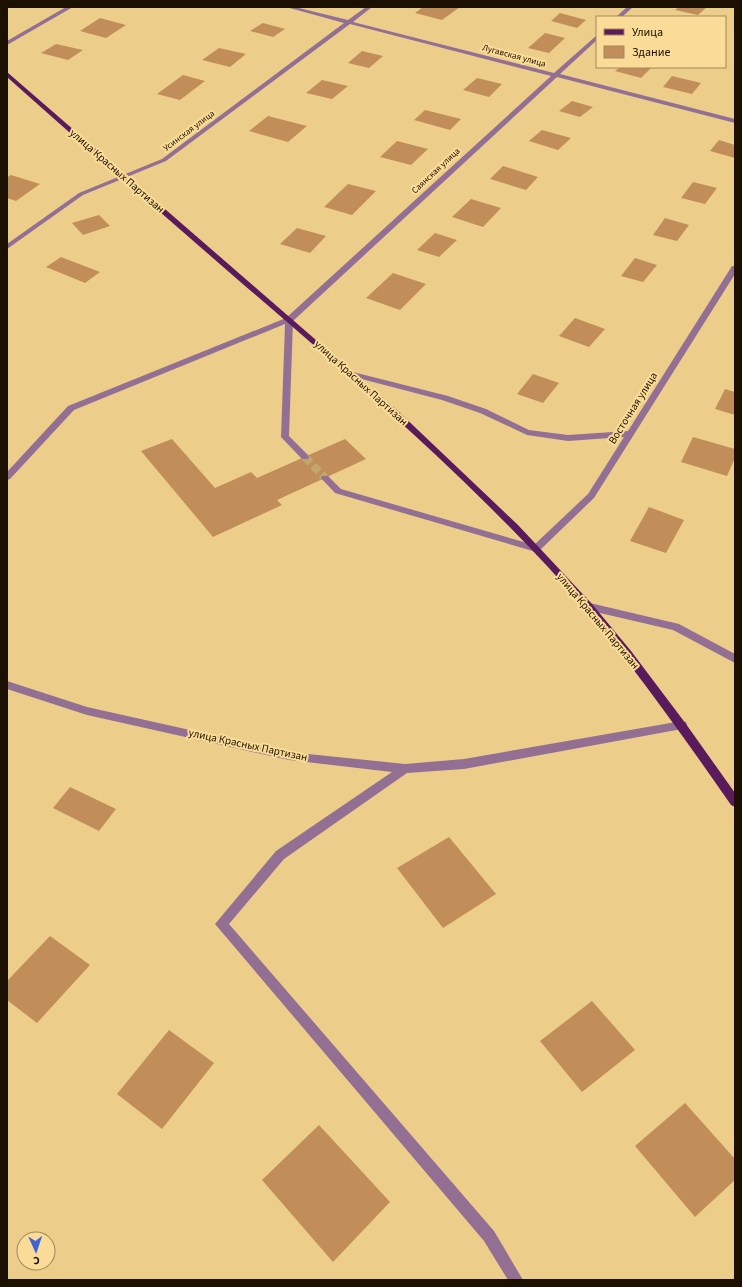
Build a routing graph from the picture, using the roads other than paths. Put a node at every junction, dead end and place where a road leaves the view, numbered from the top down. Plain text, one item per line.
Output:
1 (70, 7) edge
2 (289, 7) edge
3 (369, 7) edge
4 (630, 7) edge
5 (620, 16) edge
6 (348, 22) junction
7 (596, 38) edge
8 (7, 43) edge
9 (7, 74) edge
10 (554, 76) junction
11 (735, 121) edge
12 (124, 178) junction
13 (7, 247) edge
14 (735, 268) edge
15 (289, 320) junction
16 (353, 374) junction
17 (630, 434) junction
18 (305, 457) tunnel mouth
19 (7, 477) edge
20 (325, 478) tunnel mouth
21 (536, 550) junction
22 (590, 608) junction
23 (735, 659) edge
24 (7, 685) edge
25 (682, 725) junction
26 (406, 769) junction
27 (735, 802) edge
28 (516, 1280) edge

1 - 8 street
2 - 6 street, Лугавская улица
3 - 6 street, Усинская улица
4 - 5 street
6 - 10 street, Лугавская улица
6 - 12 street, Усинская улица
7 - 10 street, Саянская улица
9 - 12 main road, улица Красных Партизан
10 - 11 street, Лугавская улица
10 - 15 street, Саянская улица
12 - 13 street, Усинская улица
12 - 15 main road, улица Красных Партизан
14 - 17 street, Восточная улица
15 - 16 main road, улица Красных Партизан
15 - 18 street
15 - 19 street
16 - 17 street
16 - 21 main road, улица Красных Партизан
17 - 21 street, Восточная улица
20 - 21 street
21 - 22 main road, улица Красных Партизан
22 - 23 street
22 - 25 main road, улица Красных Партизан
24 - 26 street, улица Красных Партизан
25 - 26 street, улица Красных Партизан
25 - 27 main road, улица Красных Партизан
26 - 28 street

